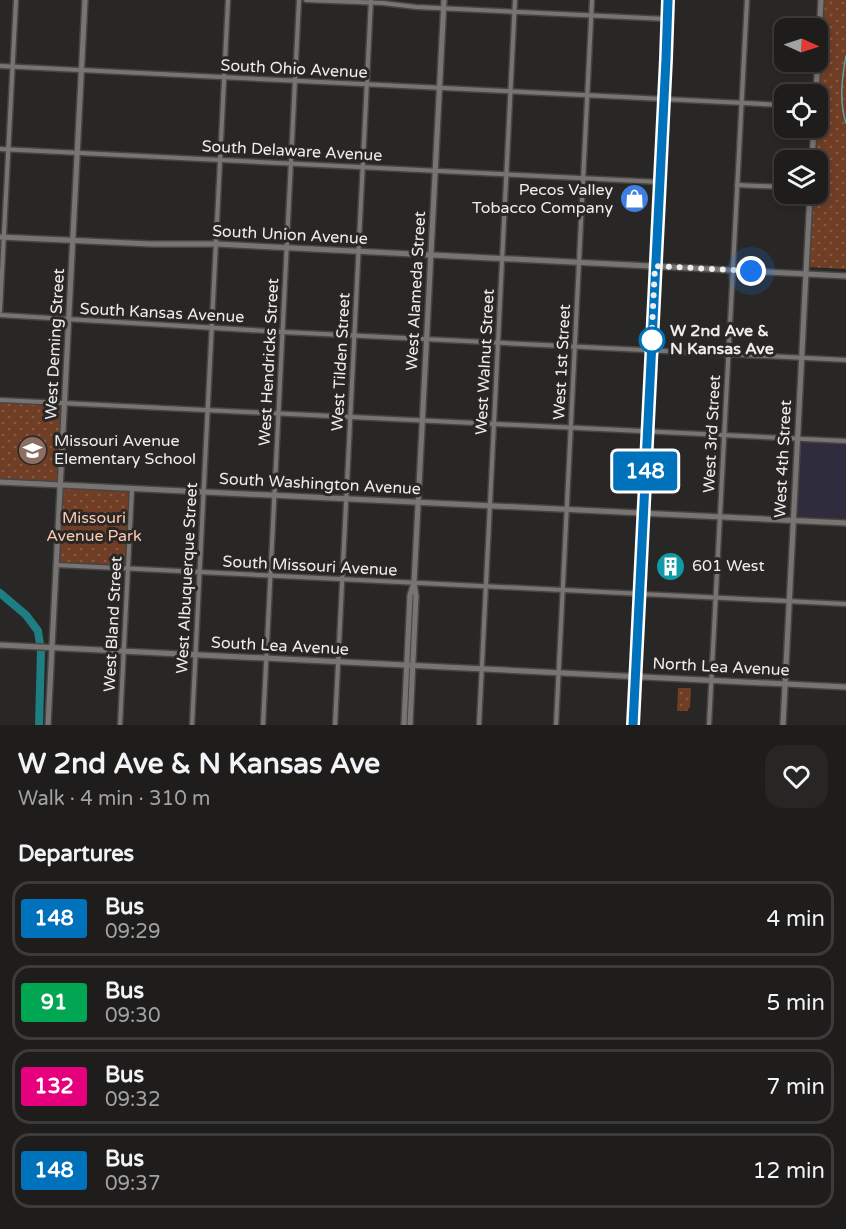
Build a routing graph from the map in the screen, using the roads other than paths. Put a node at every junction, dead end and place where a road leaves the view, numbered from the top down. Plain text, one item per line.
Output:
1 (16, 0) edge
2 (85, 0) edge
3 (228, 0) edge
4 (299, 0) edge
5 (306, 0) edge
6 (444, 0) edge
7 (515, 0) edge
8 (592, 0) edge
9 (668, 0) edge
10 (747, 0) edge
11 (821, 0) edge
12 (371, 1) edge
13 (443, 9) junction
14 (515, 12) junction
15 (591, 16) junction
16 (668, 19) junction
17 (0, 66) edge
18 (13, 67) junction
19 (82, 71) junction
20 (224, 78) junction
21 (296, 82) junction
22 (817, 84) edge
23 (367, 85) junction
24 (439, 88) junction
25 (511, 92) junction
26 (587, 96) junction
27 (664, 99) junction
28 (742, 103) junction
29 (774, 105) edge
30 (0, 149) edge
31 (9, 149) junction
32 (78, 152) junction
33 (220, 160) junction
34 (291, 163) junction
35 (362, 167) junction
36 (435, 170) junction
37 (507, 174) junction
38 (583, 177) junction
39 (660, 182) junction
40 (737, 185) junction
41 (774, 187) edge
42 (810, 204) edge
43 (2, 237) edge
44 (73, 240) junction
45 (216, 244) junction
46 (287, 248) junction
47 (358, 252) junction
48 (431, 256) junction
49 (502, 259) junction
50 (579, 263) junction
51 (655, 266) junction
52 (733, 270) junction
53 (807, 274) junction
54 (846, 276) edge
55 (0, 313) edge
56 (69, 319) junction
57 (212, 328) junction
58 (283, 332) junction
59 (354, 335) junction
60 (427, 339) junction
61 (498, 343) junction
62 (575, 347) junction
63 (651, 350) junction
64 (728, 354) junction
65 (802, 357) junction
66 (846, 360) edge
67 (0, 400) edge
68 (65, 403) junction
69 (207, 410) junction
70 (279, 413) junction
71 (350, 418) junction
72 (423, 421) junction
73 (494, 424) junction
74 (571, 428) junction
75 (647, 432) junction
76 (724, 436) junction
77 (797, 439) junction
78 (846, 441) edge
79 (0, 482) edge
80 (61, 485) junction
81 (132, 488) junction
82 (203, 492) junction
83 (275, 495) junction
84 (346, 499) junction
85 (418, 503) junction
86 (490, 506) junction
87 (567, 510) junction
88 (643, 514) junction
89 (720, 517) junction
90 (794, 521) junction
91 (846, 523) edge
92 (57, 565) junction
93 (128, 569) junction
94 (199, 573) junction
95 (270, 576) junction
96 (342, 579) junction
97 (414, 583) junction
98 (486, 586) junction
99 (562, 590) junction
100 (639, 594) junction
101 (716, 598) junction
102 (789, 602) junction
103 (846, 604) edge
104 (0, 645) edge
105 (52, 648) junction
106 (124, 652) junction
107 (195, 655) junction
108 (266, 659) junction
109 (338, 662) junction
110 (410, 666) junction
111 (482, 669) junction
112 (558, 673) junction
113 (635, 677) junction
114 (711, 680) junction
115 (785, 684) junction
116 (846, 687) edge
117 (48, 725) edge
118 (120, 725) edge
119 (192, 725) edge
120 (263, 725) edge
121 (335, 725) edge
122 (404, 725) edge
123 (410, 725) edge
124 (479, 725) edge
125 (556, 725) edge
126 (633, 725) edge
127 (709, 725) edge
128 (783, 725) edge

1 - 18 street
2 - 19 street, West Deming Street
3 - 20 street, West Albuquerque Street
4 - 21 street, West Hendricks Street
5 - 12 street
6 - 13 street, West Alameda Street
7 - 14 street, West Walnut Street
8 - 15 street, West 1st Street
9 - 16 main road
10 - 28 street, West 3rd Street
11 - 22 street
12 - 13 street
12 - 23 street, West Tilden Street
13 - 14 street
13 - 24 street, West Alameda Street
14 - 15 street
14 - 25 street, West Walnut Street
15 - 16 street
15 - 26 street, West 1st Street
16 - 27 main road
17 - 18 street, South Ohio Avenue
18 - 19 street, South Ohio Avenue
18 - 31 street
19 - 20 street, South Ohio Avenue
19 - 32 street, West Deming Street
20 - 21 street, South Ohio Avenue
20 - 33 street, West Albuquerque Street
21 - 23 street, South Ohio Avenue
21 - 34 street, West Hendricks Street
23 - 24 street, South Ohio Avenue
23 - 35 street, West Tilden Street
24 - 25 street, South Ohio Avenue
24 - 36 street, West Alameda Street
25 - 26 street, South Ohio Avenue
25 - 37 street, West Walnut Street
26 - 27 street, South Ohio Avenue
26 - 38 street, West 1st Street
27 - 28 street, South Ohio Avenue
27 - 39 main road
28 - 29 street, South Ohio Avenue
28 - 40 street, West 3rd Street
30 - 31 street, South Delaware Avenue
31 - 32 street, South Delaware Avenue
31 - 43 street
32 - 33 street, South Delaware Avenue
32 - 44 street, West Deming Street
33 - 34 street, South Delaware Avenue
33 - 45 street, West Albuquerque Street
34 - 35 street, South Delaware Avenue
34 - 46 street, West Hendricks Street
35 - 36 street, South Delaware Avenue
35 - 47 street, West Tilden Street
36 - 37 street, South Delaware Avenue
36 - 48 street, West Alameda Street
37 - 38 street, South Delaware Avenue
37 - 49 street, West Walnut Street
38 - 39 street, South Delaware Avenue
38 - 50 street, West 1st Street
39 - 51 main road
40 - 41 street
40 - 52 street, West 3rd Street
42 - 53 street, West 4th Street
43 - 44 street, South Union Avenue
43 - 55 street
44 - 45 street, South Union Avenue
44 - 56 street, West Deming Street
45 - 46 street, South Union Avenue
45 - 57 street, West Albuquerque Street
46 - 47 street, South Union Avenue
46 - 58 street, West Hendricks Street
47 - 48 street, South Union Avenue
47 - 59 street, West Tilden Street
48 - 49 street, South Union Avenue
48 - 60 street, West Alameda Street
49 - 50 street, South Union Avenue
49 - 61 street, West Walnut Street
50 - 51 street, South Union Avenue
50 - 62 street, West 1st Street
51 - 52 street, South Union Avenue
51 - 63 main road
52 - 53 street, South Union Avenue
52 - 64 street, West 3rd Street
53 - 54 street, South Union Avenue
53 - 65 street, West 4th Street
55 - 56 street, South Kansas Avenue
56 - 57 street, South Kansas Avenue
56 - 68 street, West Deming Street
57 - 58 street, South Kansas Avenue
57 - 69 street, West Albuquerque Street
58 - 59 street, South Kansas Avenue
58 - 70 street, West Hendricks Street
59 - 60 street, South Kansas Avenue
59 - 71 street, West Tilden Street
60 - 61 street, South Kansas Avenue
60 - 72 street, West Alameda Street
61 - 62 street, South Kansas Avenue
61 - 73 street, West Walnut Street
62 - 63 street, South Kansas Avenue
62 - 74 street, West 1st Street
63 - 64 street, South Kansas Avenue
63 - 75 main road
64 - 65 street, South Kansas Avenue
64 - 76 street, West 3rd Street
65 - 66 street, South Kansas Avenue
65 - 77 street, West 4th Street
67 - 68 street
68 - 69 street
68 - 80 street, West Deming Street
69 - 70 street
69 - 82 street, West Albuquerque Street
70 - 71 street
70 - 83 street, West Hendricks Street
71 - 72 street
71 - 84 street, West Tilden Street
72 - 73 street
72 - 85 street, West Alameda Street
73 - 74 street
73 - 86 street, West Walnut Street
74 - 75 street
74 - 87 street, West 1st Street
75 - 76 street
75 - 88 main road
76 - 77 street
76 - 89 street, West 3rd Street
77 - 78 street
77 - 90 street, West 4th Street
79 - 80 street, South Washington Avenue
80 - 81 street, South Washington Avenue
80 - 92 street, West Deming Street
81 - 82 street, South Washington Avenue
81 - 93 street, West Bland Street
82 - 83 street, South Washington Avenue
82 - 94 street, West Albuquerque Street
83 - 84 street, South Washington Avenue
83 - 95 street, West Hendricks Street
84 - 85 street, South Washington Avenue
84 - 96 street, West Tilden Street
85 - 86 street, South Washington Avenue
85 - 97 street, West Alameda Street
86 - 87 street, South Washington Avenue
86 - 98 street, West Walnut Street
87 - 88 street, South Washington Avenue
87 - 99 street, West 1st Street
88 - 89 street, South Washington Avenue
88 - 100 main road
89 - 90 street, South Washington Avenue
89 - 101 street, West 3rd Street
90 - 91 street, South Washington Avenue
90 - 102 street, West 4th Street
92 - 93 street, South Missouri Avenue
92 - 105 street, West Deming Street
93 - 94 street, South Missouri Avenue
93 - 106 street, West Bland Street
94 - 95 street, South Missouri Avenue
94 - 107 street, West Albuquerque Street
95 - 96 street, South Missouri Avenue
95 - 108 street, West Hendricks Street
96 - 97 street, South Missouri Avenue
96 - 109 street, West Tilden Street
97 - 98 street, South Missouri Avenue
97 - 110 street, West Alameda Street
98 - 99 street, South Missouri Avenue
98 - 111 street, West Walnut Street
99 - 100 street, South Missouri Avenue
99 - 112 street, West 1st Street
100 - 101 street, South Missouri Avenue
100 - 113 main road
101 - 102 street, South Missouri Avenue
101 - 114 street, West 3rd Street
102 - 103 street, South Missouri Avenue
102 - 115 street, West 4th Street
104 - 105 street, South Lea Avenue
105 - 106 street, South Lea Avenue
105 - 117 street, West Deming Street
106 - 107 street, South Lea Avenue
106 - 118 street, West Bland Street
107 - 108 street, South Lea Avenue
107 - 119 street, West Albuquerque Street
108 - 109 street, South Lea Avenue
108 - 120 street, West Hendricks Street
109 - 110 street, South Lea Avenue
109 - 121 street, West Tilden Street
110 - 111 street, South Lea Avenue
110 - 122 street, West Alameda Street
110 - 123 street, West Alameda Street
111 - 112 street, South Lea Avenue
111 - 124 street, West Walnut Street
112 - 113 street, North Lea Avenue
112 - 125 street, West 1st Street
113 - 114 street, North Lea Avenue
113 - 126 main road
114 - 115 street, North Lea Avenue
114 - 127 street, West 3rd Street
115 - 116 street, North Lea Avenue
115 - 128 street, West 4th Street

